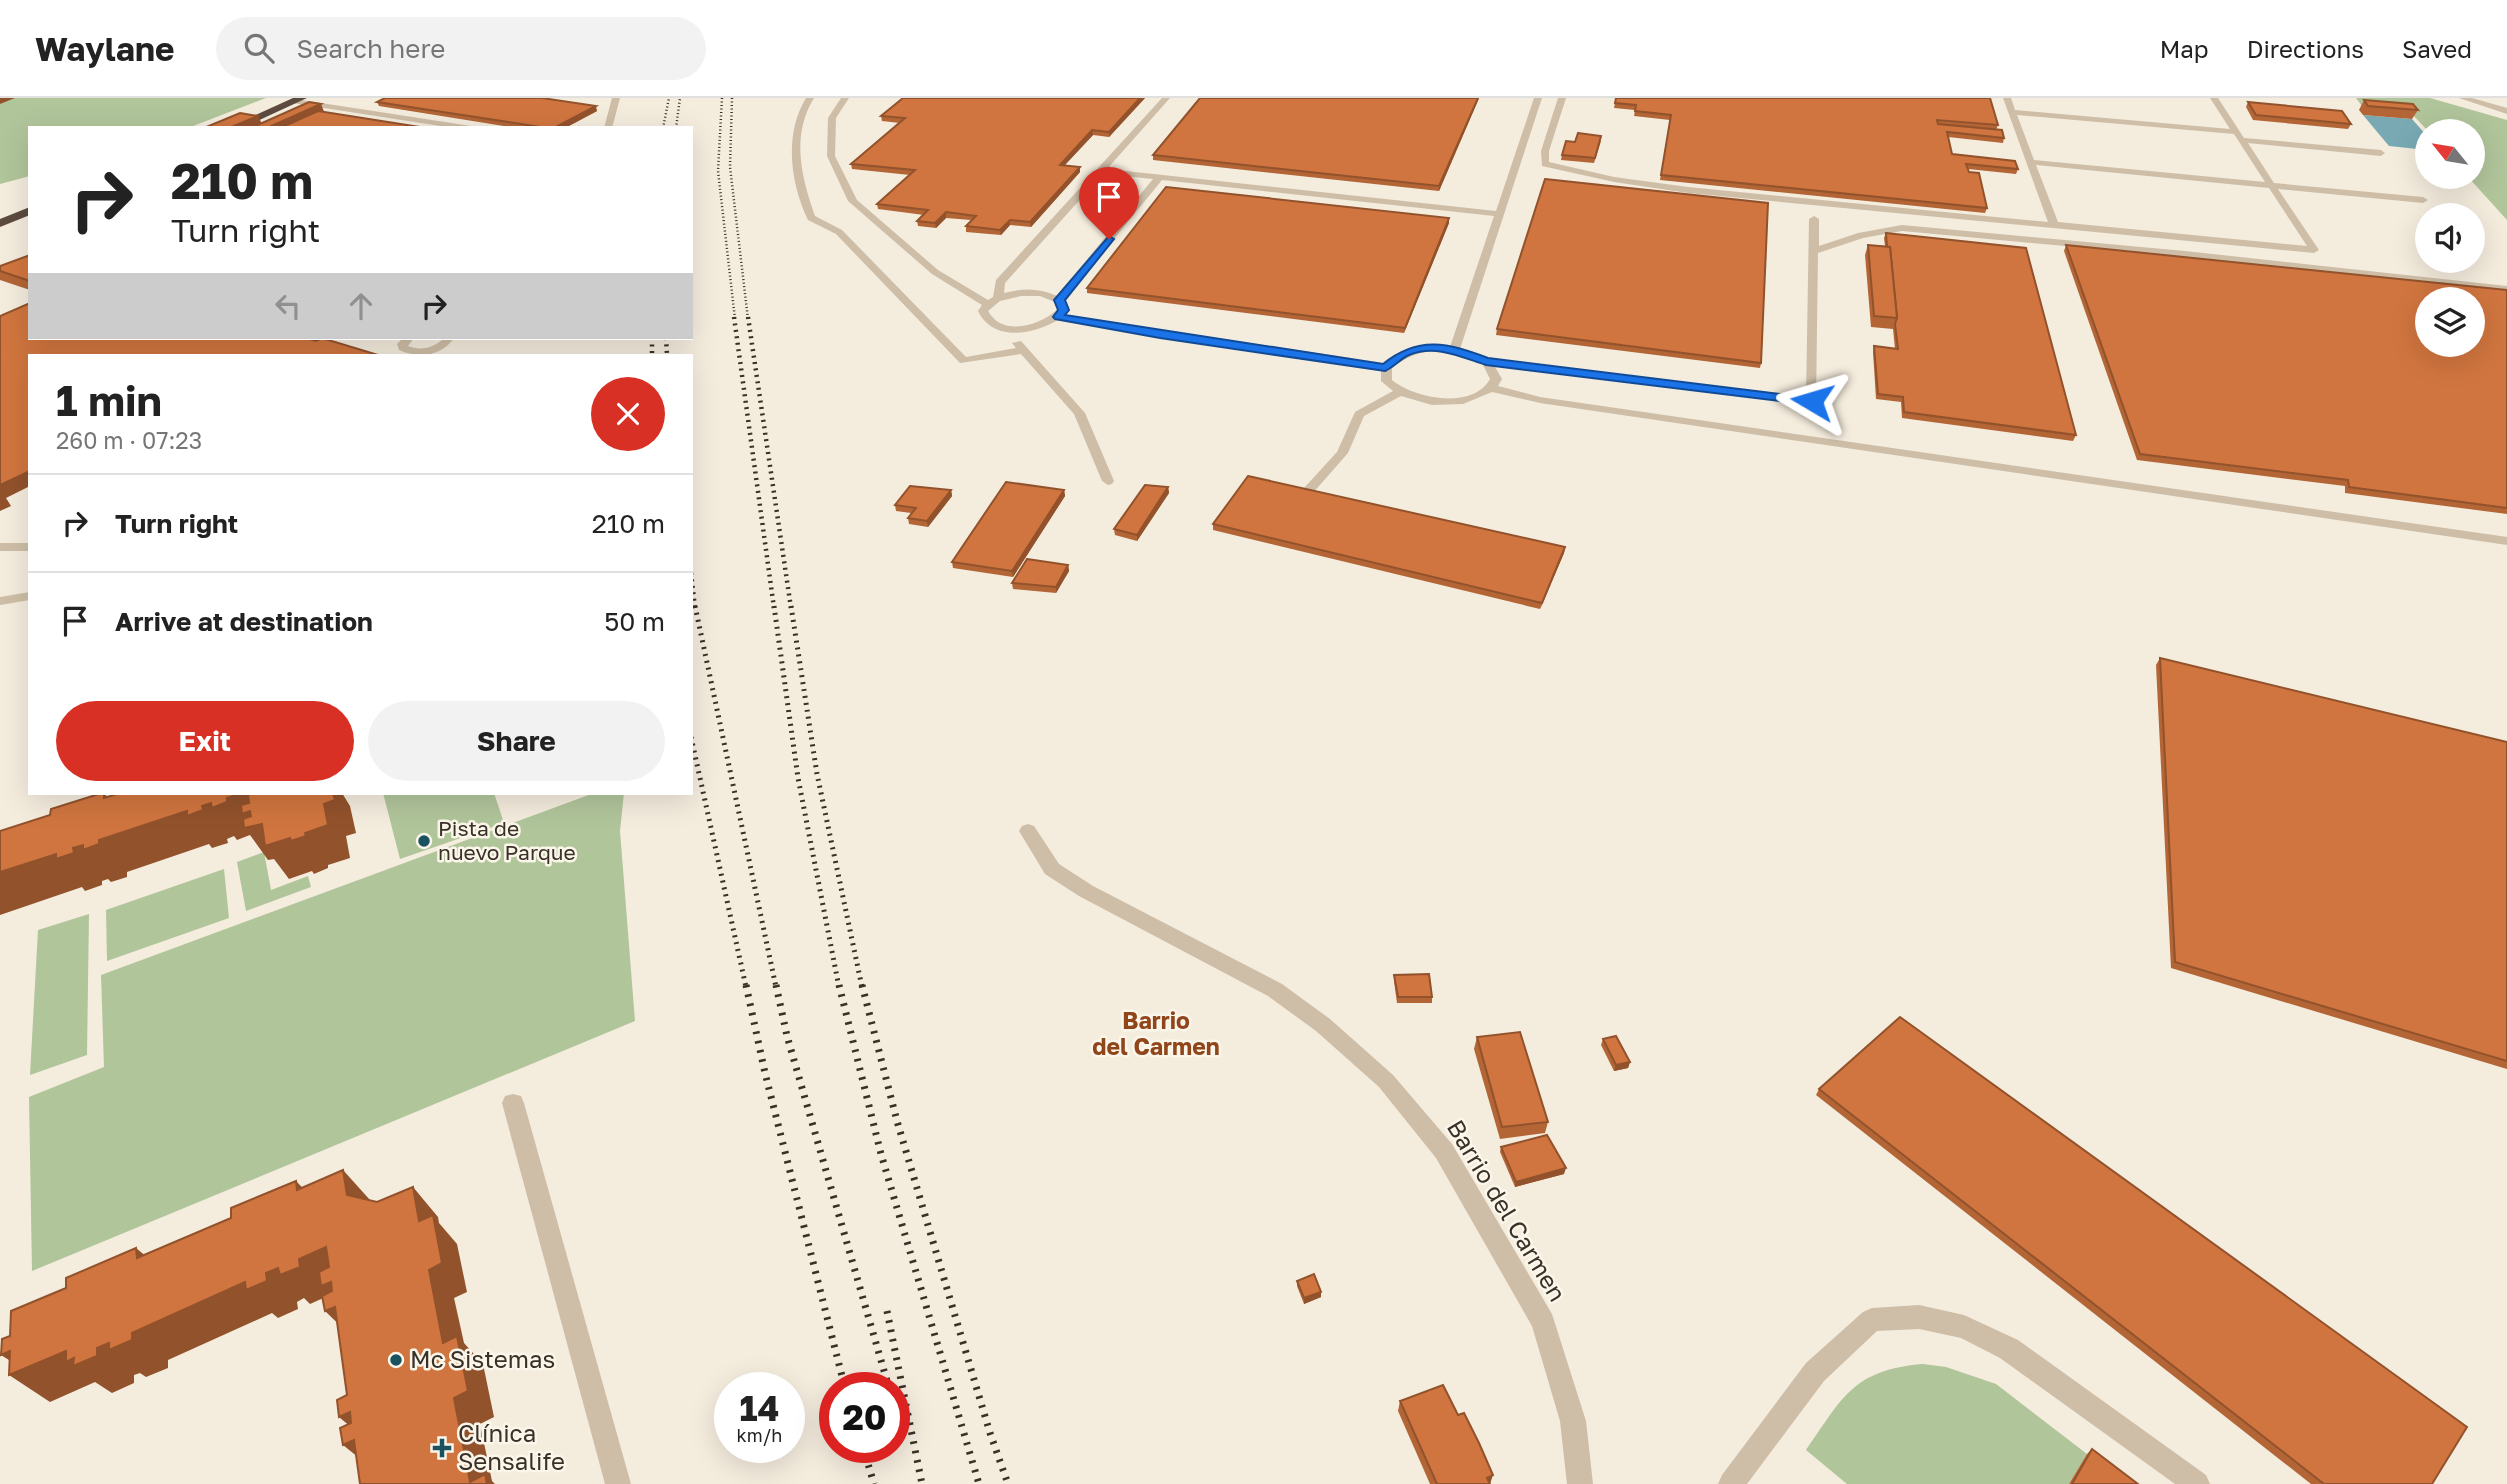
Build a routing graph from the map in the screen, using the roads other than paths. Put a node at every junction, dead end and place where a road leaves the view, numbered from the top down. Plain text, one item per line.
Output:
1 (616, 98) edge
2 (810, 98) edge
3 (845, 98) edge
4 (1166, 98) edge
5 (1538, 98) edge
6 (1562, 98) edge
7 (2007, 98) edge
8 (2214, 98) edge
9 (2463, 98) edge
10 (298, 99) edge
11 (2507, 111) edge
12 (2012, 113) junction
13 (237, 126) edge
14 (459, 126) edge
15 (609, 126) edge
16 (2239, 136) junction
17 (2381, 153) dead end
18 (2031, 162) junction
19 (1102, 171) junction
20 (1159, 178) junction
21 (2271, 186) junction
22 (2423, 200) dead end
23 (28, 212) edge
24 (1499, 214) junction
25 (1814, 219) dead end
26 (0, 223) edge
27 (2054, 225) junction
28 (1814, 251) junction
29 (2507, 289) edge
30 (1059, 300) junction
31 (993, 301) junction
32 (1058, 317) junction
33 (1004, 328) junction
34 (407, 340) edge
35 (447, 345) edge
36 (1455, 349) junction
37 (1023, 350) junction
38 (417, 354) edge
39 (1486, 361) junction
40 (1385, 367) junction
41 (1492, 388) junction
42 (1400, 392) junction
43 (1108, 481) dead end
44 (1308, 491) edge
45 (2507, 541) edge
46 (0, 547) edge
47 (28, 547) edge
48 (28, 596) edge
49 (0, 601) edge
50 (1028, 831) dead end
51 (513, 1103) dead end
52 (618, 1484) edge
53 (1580, 1484) edge
54 (1731, 1484) edge
55 (2197, 1484) edge

1 - 15 lane
2 - 37 lane
3 - 31 lane
4 - 19 lane
5 - 24 lane
6 - 27 lane
7 - 12 lane
8 - 16 lane
9 - 11 street
10 - 13 highway
10 - 14 lane
12 - 16 lane
12 - 18 lane
16 - 17 lane
16 - 21 lane
18 - 21 lane
18 - 27 lane
19 - 20 lane
19 - 31 lane
20 - 24 lane
20 - 30 lane
21 - 22 lane
21 - 27 lane
23 - 26 highway
24 - 36 lane
25 - 28 lane
28 - 29 lane
28 - 39 lane
30 - 31 lane
30 - 32 lane
31 - 33 lane
32 - 33 lane
32 - 40 lane
33 - 37 lane
34 - 38 lane
35 - 38 lane
36 - 39 lane
36 - 40 lane
37 - 43 lane
39 - 41 lane
40 - 42 lane
41 - 42 lane
41 - 45 lane
42 - 44 lane
46 - 47 lane
48 - 49 lane
50 - 53 street, Barrio del Carmen
51 - 52 street
54 - 55 street

